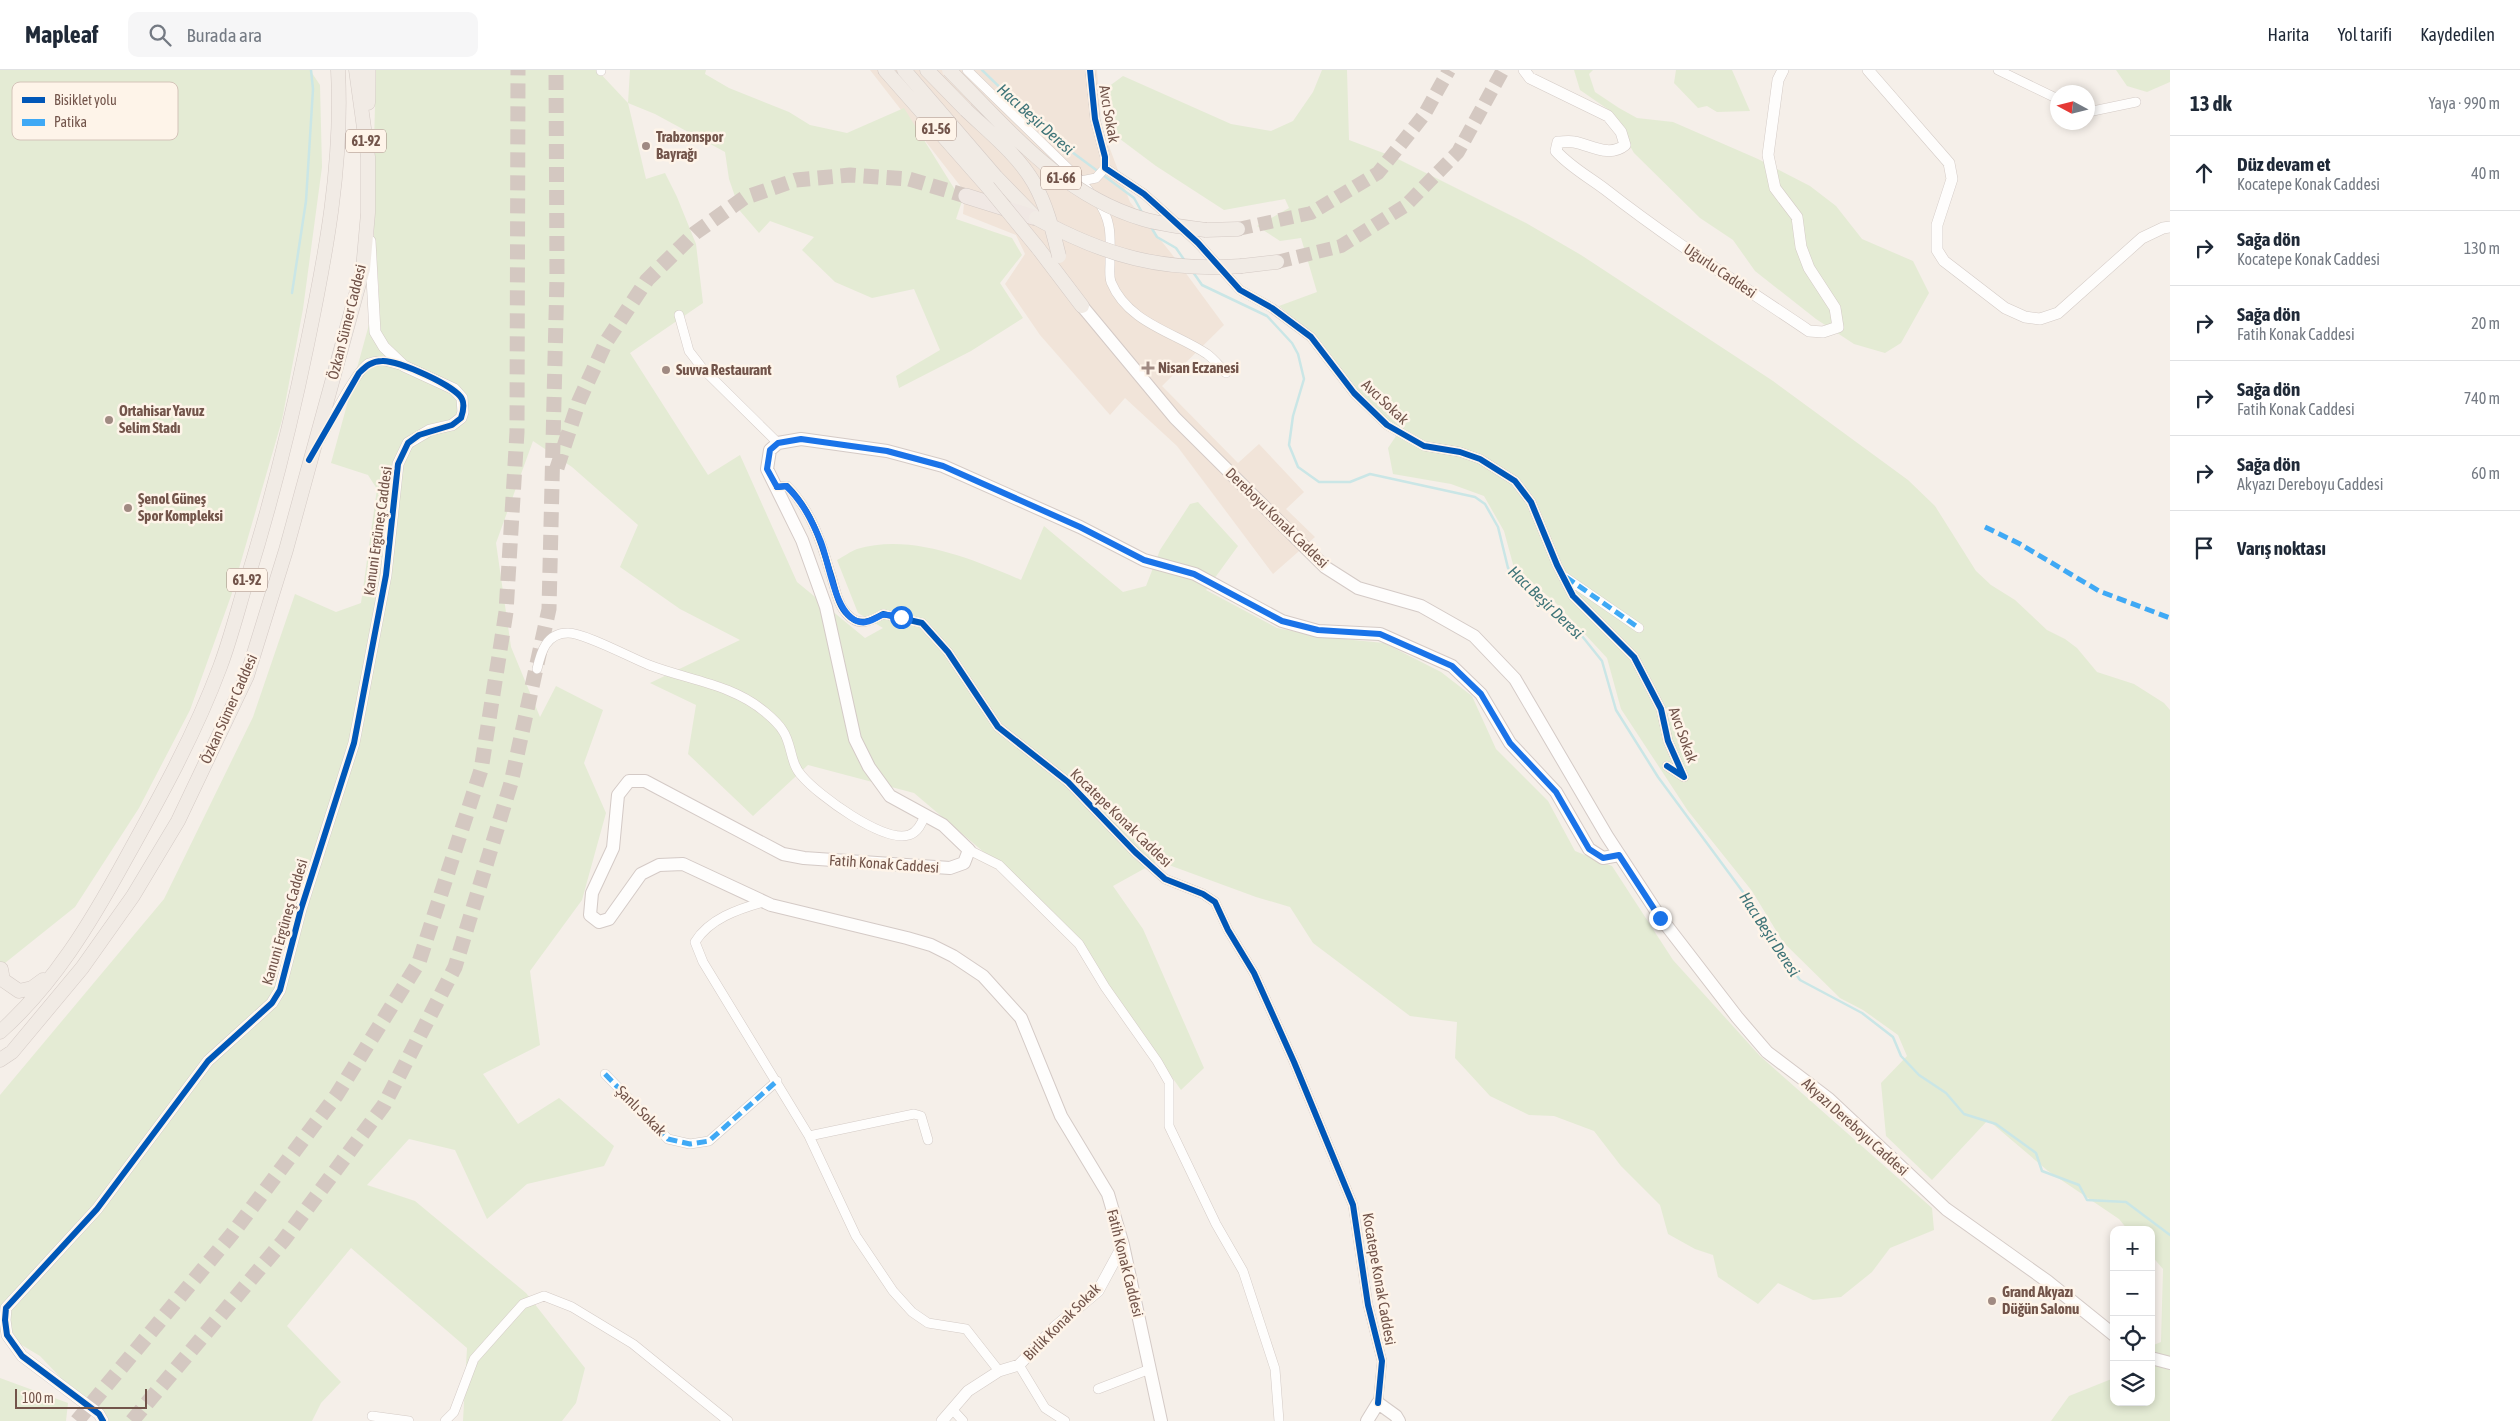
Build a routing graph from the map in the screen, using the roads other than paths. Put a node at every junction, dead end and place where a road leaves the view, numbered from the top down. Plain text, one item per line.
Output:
1 (330, 70) edge
2 (338, 70) edge
3 (356, 70) edge
4 (368, 70) edge
5 (885, 70) edge
6 (904, 70) edge
7 (926, 70) edge
8 (949, 70) edge
9 (967, 70) edge
10 (1090, 70) edge
11 (1524, 70) edge
12 (1783, 70) edge
13 (1868, 70) edge
14 (1998, 70) edge
15 (2050, 95) edge
16 (2136, 102) dead end
17 (2095, 111) edge
18 (368, 157) junction
19 (1105, 168) junction
20 (1081, 181) junction
21 (335, 188) junction
22 (966, 196) tunnel mouth
23 (368, 213) junction
24 (1036, 218) junction
25 (2170, 227) edge
26 (1238, 229) tunnel mouth
27 (1277, 262) tunnel mouth
28 (1082, 306) junction
29 (679, 315) dead end
30 (404, 366) junction
31 (1226, 373) dead end
32 (778, 443) junction
33 (309, 460) junction
34 (777, 487) junction
35 (1560, 573) junction
36 (1640, 628) dead end
37 (537, 669) dead end
38 (1667, 766) dead end
39 (925, 815) junction
40 (969, 850) junction
41 (1619, 855) junction
42 (763, 902) junction
43 (1, 969) edge
44 (52, 974) junction
45 (0, 1032) edge
46 (0, 1060) edge
47 (606, 1074) dead end
48 (777, 1081) junction
49 (810, 1136) junction
50 (928, 1140) dead end
51 (1123, 1245) junction
52 (2110, 1332) edge
53 (2155, 1359) edge
54 (2170, 1362) edge
55 (1019, 1365) junction
56 (1150, 1369) junction
57 (999, 1371) junction
58 (1098, 1389) dead end
59 (1378, 1403) junction
60 (952, 1409) junction
61 (372, 1416) dead end
62 (103, 1421) edge
63 (409, 1421) edge
64 (445, 1421) edge
65 (728, 1421) edge
66 (942, 1421) edge
67 (963, 1421) edge
68 (1065, 1421) edge
69 (1161, 1421) edge
70 (1279, 1421) edge
71 (1367, 1421) edge
72 (1399, 1421) edge

1 - 21 main road, Özkan Sümer Caddesi / 61-92
2 - 21 main road, Özkan Sümer Caddesi / 61-92
3 - 18 main road, Özkan Sümer Caddesi / 61-92
4 - 18 main road, Özkan Sümer Caddesi
5 - 28 main road, 61-56, bridge
6 - 24 main road
7 - 28 main road, 61-56, bridge
8 - 26 main road, 61-66, bridge
9 - 20 street
10 - 19 street, Avcı Sokak
11 - 12 street, Uğurlu Caddesi
13 - 25 street
14 - 15 street
16 - 17 street
18 - 23 main road, Özkan Sümer Caddesi / 61-92
19 - 20 street
19 - 35 street, Avcı Sokak
20 - 31 street
21 - 44 main road, Özkan Sümer Caddesi / 61-92
22 - 24 highway
23 - 30 street, Kanuni Ergüneş Caddesi
23 - 33 main road, Özkan Sümer Caddesi / 61-92
24 - 27 main road, bridge
28 - 41 main road, Dereboyu Konak Caddesi / 61-56
29 - 32 street
30 - 33 street
30 - 62 street, Kanuni Ergüneş Caddesi
32 - 34 main road
32 - 41 main road
33 - 46 main road, Özkan Sümer Caddesi / 61-92
34 - 39 main road
34 - 59 street, Kocatepe Konak Caddesi
35 - 36 street
35 - 38 street, Avcı Sokak
37 - 39 street
39 - 40 main road
40 - 42 main road, Fatih Konak Caddesi
40 - 70 street
41 - 52 main road, Akyazı Dereboyu Caddesi
42 - 48 street
42 - 51 main road, Fatih Konak Caddesi
43 - 44 main road
44 - 45 main road, Özkan Sümer Caddesi / 61-92
47 - 48 street, Şanlı Sokak
48 - 49 street
49 - 50 street
49 - 57 street
51 - 55 street, Birlik Konak Sokak
51 - 56 main road, Fatih Konak Caddesi
53 - 54 main road
55 - 57 street, Birlik Konak Sokak
55 - 68 street
56 - 58 street
56 - 69 main road, Fatih Konak Caddesi
57 - 60 street, Birlik Konak Sokak
59 - 71 main road, Kocatepe Konak Caddesi
59 - 72 main road
60 - 66 street, Birlik Konak Sokak
60 - 67 street
61 - 63 street
64 - 65 street

